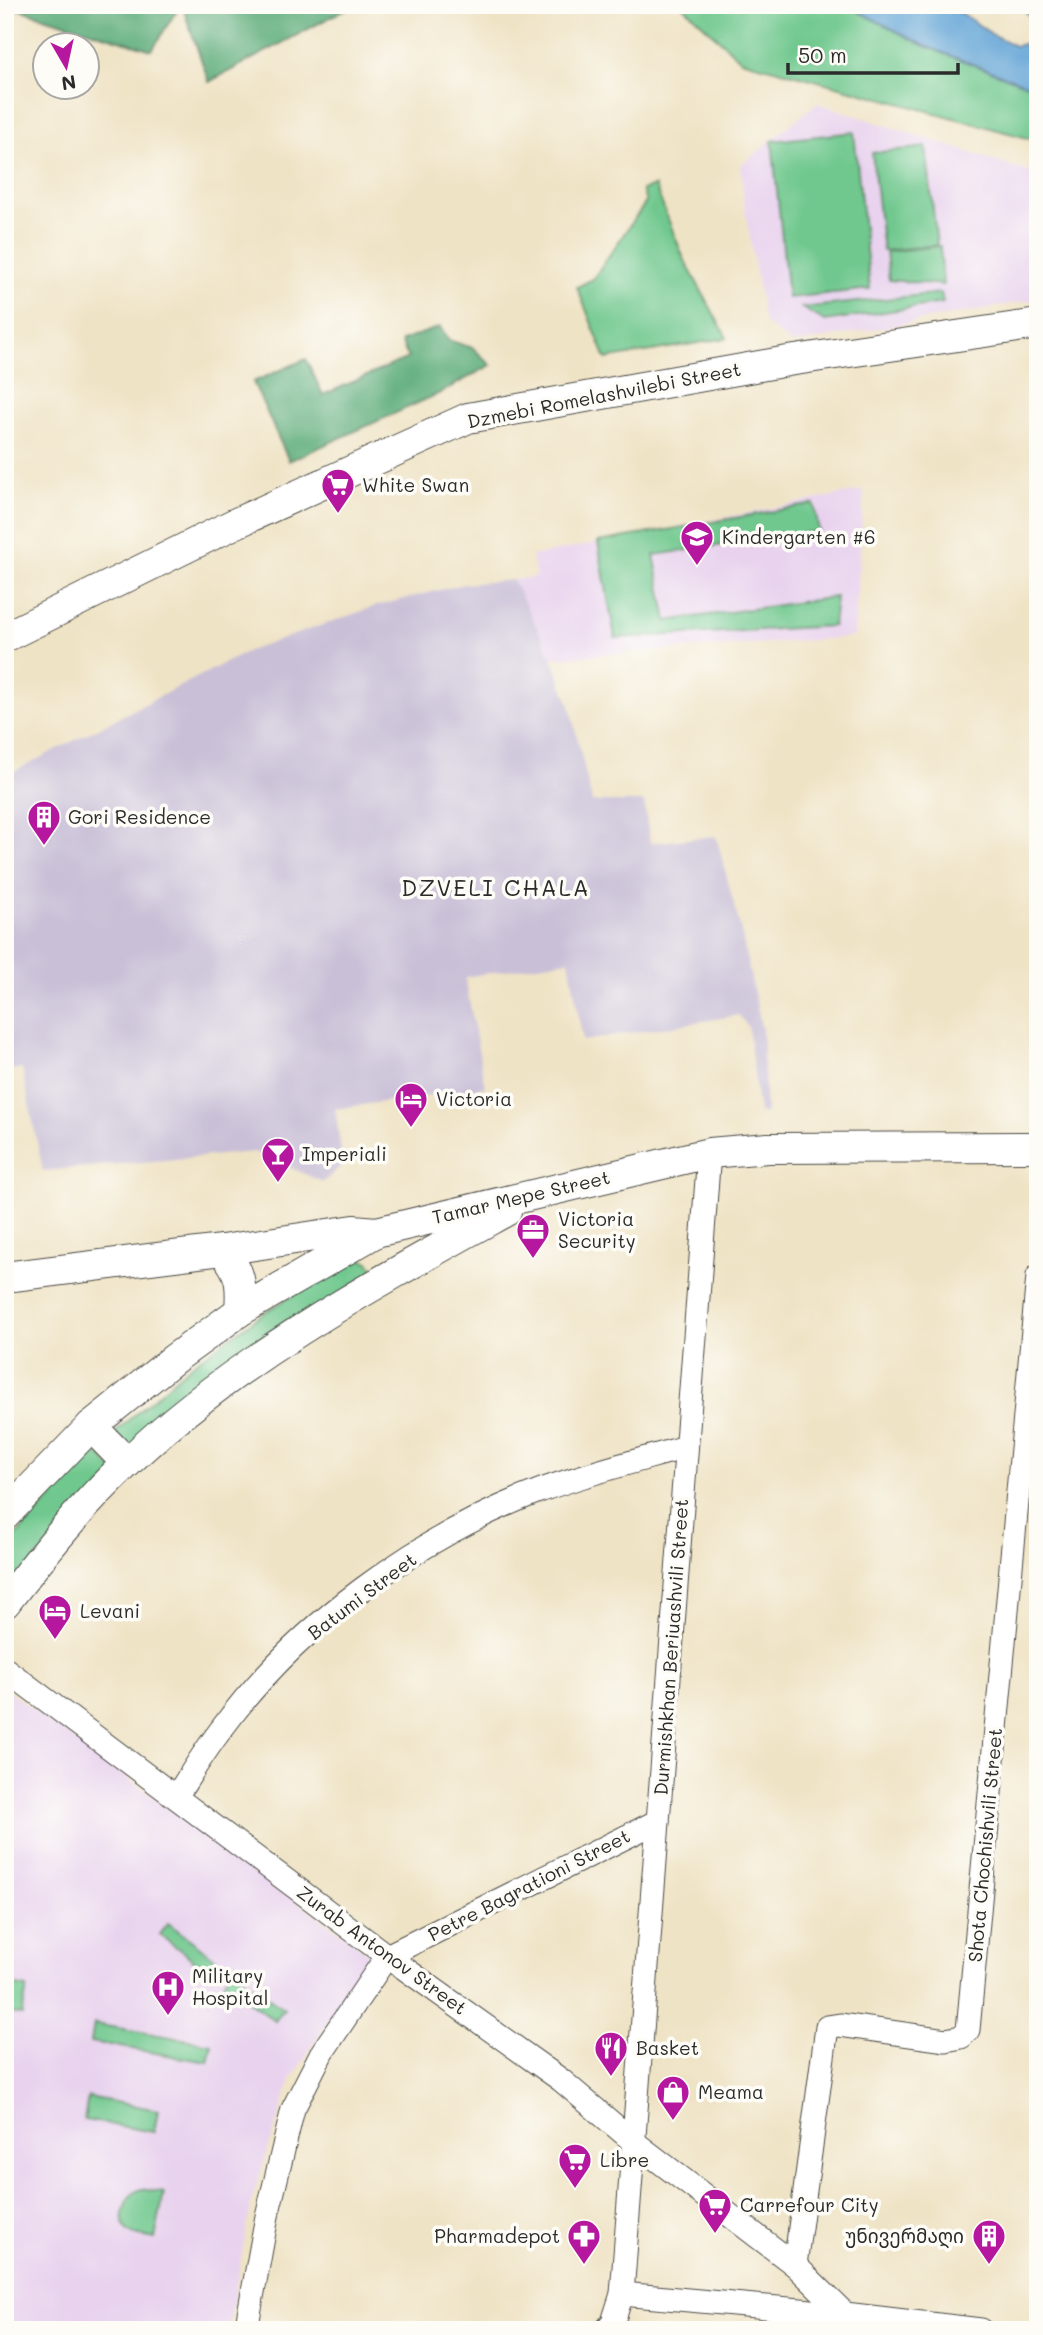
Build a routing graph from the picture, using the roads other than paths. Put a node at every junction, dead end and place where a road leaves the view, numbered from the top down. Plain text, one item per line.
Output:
1 (1038, 324) edge
2 (5, 637) edge
3 (1038, 1147) edge
4 (709, 1153) junction
5 (540, 1192) junction
6 (376, 1232) junction
7 (222, 1250) junction
8 (390, 1276) junction
9 (1038, 1276) edge
10 (5, 1277) edge
11 (240, 1311) junction
12 (91, 1426) junction
13 (686, 1447) junction
14 (127, 1463) junction
15 (5, 1515) edge
16 (5, 1603) edge
17 (5, 1669) edge
18 (176, 1797) junction
19 (658, 1821) junction
20 (387, 1956) junction
21 (634, 2142) junction
22 (795, 2265) junction
23 (622, 2294) junction
24 (845, 2314) junction
25 (246, 2330) edge
26 (606, 2330) edge
27 (981, 2330) edge

1 - 2 street, Dzmebi Romelashvilebi Street
3 - 4 street, Tamar Mepe Street
4 - 5 street, Tamar Mepe Street
4 - 13 street, Durmishkhan Beriuashvili Street
5 - 6 street, Tamar Mepe Street
5 - 8 street
6 - 7 street, Tamar Mepe Street
6 - 8 street
6 - 11 street
7 - 10 street, Tamar Mepe Street
7 - 11 street
8 - 14 street
9 - 22 street, Shota Chochishvili Street
11 - 12 street
12 - 14 street
12 - 15 street
13 - 18 street, Batumi Street
13 - 19 street, Durmishkhan Beriuashvili Street
14 - 16 street
17 - 18 street, Zurab Antonov Street
18 - 20 street, Zurab Antonov Street
19 - 20 street, Petre Bagrationi Street
19 - 21 street, Durmishkhan Beriuashvili Street
20 - 21 street, Zurab Antonov Street
20 - 25 street, Petre Bagrationi Street
21 - 22 street, Zurab Antonov Street
21 - 23 street
22 - 24 street, Zurab Antonov Street
23 - 24 street
23 - 26 street
24 - 27 street

